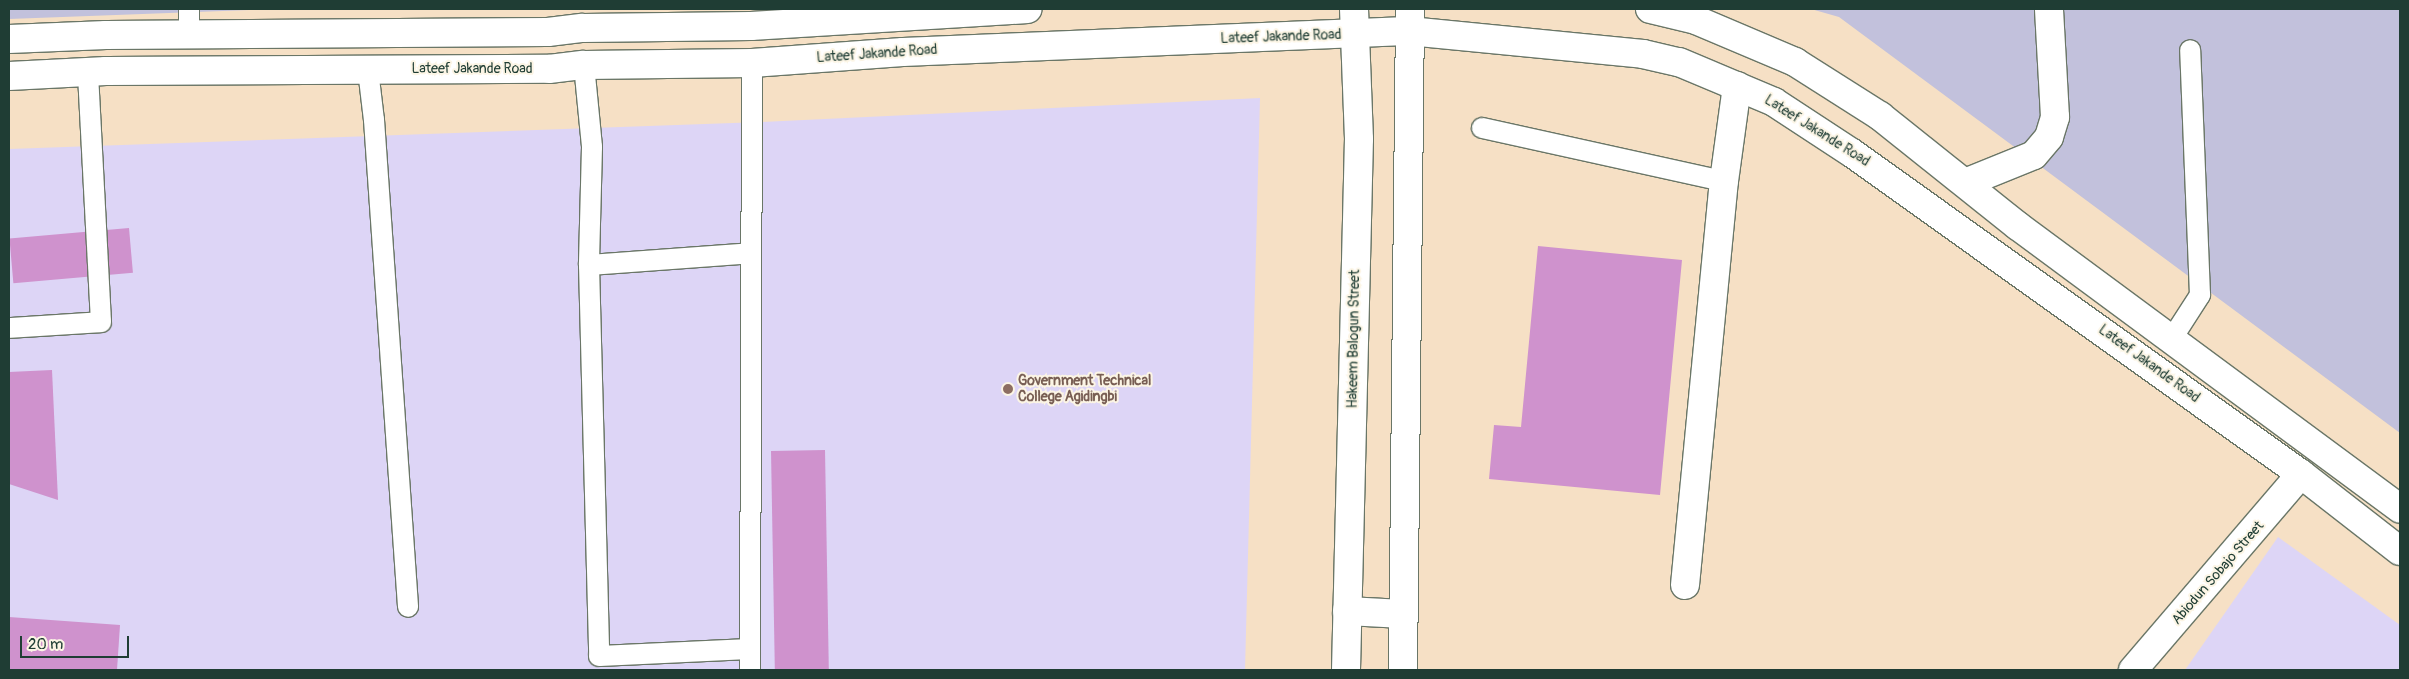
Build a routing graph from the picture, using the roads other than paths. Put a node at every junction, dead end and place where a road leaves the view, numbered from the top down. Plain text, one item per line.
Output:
1 (1027, 9) edge
2 (1650, 9) edge
3 (2049, 9) edge
4 (904, 13) edge
5 (1410, 20) edge
6 (189, 21) edge
7 (1355, 21) edge
8 (9, 39) edge
9 (2190, 50) dead end
10 (752, 63) junction
11 (584, 65) junction
12 (368, 70) junction
13 (88, 72) junction
14 (9, 76) edge
15 (1737, 86) junction
16 (1482, 128) dead end
17 (1724, 181) junction
18 (1965, 183) junction
19 (751, 253) junction
20 (589, 265) junction
21 (9, 328) edge
22 (2171, 340) junction
23 (2301, 474) junction
24 (2400, 509) edge
25 (2400, 551) edge
26 (1685, 585) dead end
27 (408, 607) dead end
28 (1347, 611) junction
29 (1403, 614) junction
30 (750, 649) junction
31 (750, 670) edge
32 (1346, 670) edge
33 (1403, 670) edge
34 (2133, 670) edge

1 - 4 main road
2 - 18 main road
3 - 18 main road
4 - 6 main road
5 - 7 main road, Lateef Jakande Road
5 - 15 main road, Lateef Jakande Road
5 - 29 main road
6 - 8 main road
7 - 10 main road, Lateef Jakande Road
7 - 28 main road, Hakeem Balogun Street
9 - 22 lane
10 - 11 main road, Lateef Jakande Road
10 - 19 lane
11 - 12 main road, Lateef Jakande Road
11 - 20 lane
12 - 13 main road, Lateef Jakande Road
12 - 27 lane
13 - 14 main road, Lateef Jakande Road
13 - 21 lane
15 - 17 main road
15 - 23 main road, Lateef Jakande Road
16 - 17 lane
17 - 26 main road
18 - 22 main road
19 - 20 lane
19 - 30 lane
20 - 30 lane
22 - 24 main road
23 - 25 main road, Lateef Jakande Road
23 - 34 main road, Abiodun Sobajo Street
28 - 29 main road
28 - 32 main road, Hakeem Balogun Street
29 - 33 main road
30 - 31 lane

